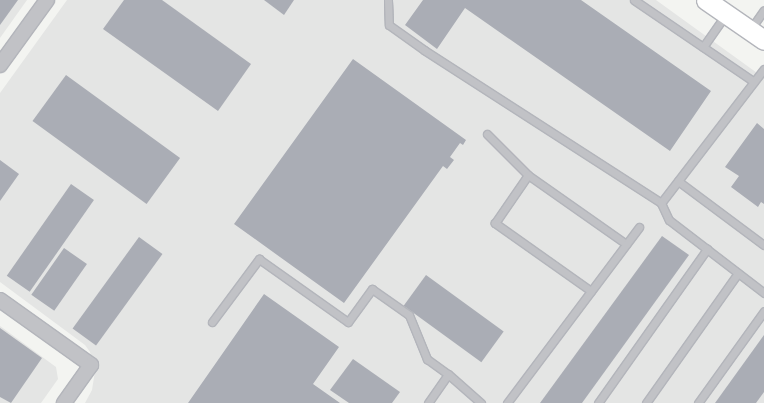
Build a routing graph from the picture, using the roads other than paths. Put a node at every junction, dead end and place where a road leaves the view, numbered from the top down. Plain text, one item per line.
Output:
1 (47, 0) edge
2 (388, 0) edge
3 (634, 0) edge
4 (706, 0) edge
5 (764, 10) edge
6 (726, 14) junction
7 (757, 35) edge
8 (703, 47) junction
9 (0, 65) edge
10 (764, 69) edge
11 (754, 82) junction
12 (487, 134) dead end
13 (528, 175) junction
14 (678, 181) junction
15 (662, 203) junction
16 (639, 227) dead end
17 (626, 244) junction
18 (764, 245) edge
19 (707, 249) junction
20 (738, 273) junction
21 (591, 291) junction
22 (764, 293) edge
23 (0, 300) edge
24 (764, 311) edge
25 (212, 322) dead end
26 (448, 374) junction
27 (64, 403) edge
28 (428, 403) edge
29 (481, 403) edge
30 (507, 403) edge
31 (598, 403) edge
32 (646, 403) edge
33 (698, 403) edge

1 - 9 street
2 - 15 lane
3 - 8 lane
4 - 6 main road
5 - 7 lane
6 - 7 main road
6 - 8 lane
8 - 11 lane
10 - 11 lane
11 - 14 lane
12 - 13 lane
13 - 17 lane
13 - 21 lane
14 - 15 lane
14 - 18 lane
15 - 19 lane
16 - 17 lane
17 - 21 lane
19 - 20 lane
19 - 31 lane
20 - 22 lane
20 - 32 lane
21 - 30 lane
23 - 27 street
24 - 33 lane
25 - 26 lane
26 - 28 lane
26 - 29 lane

